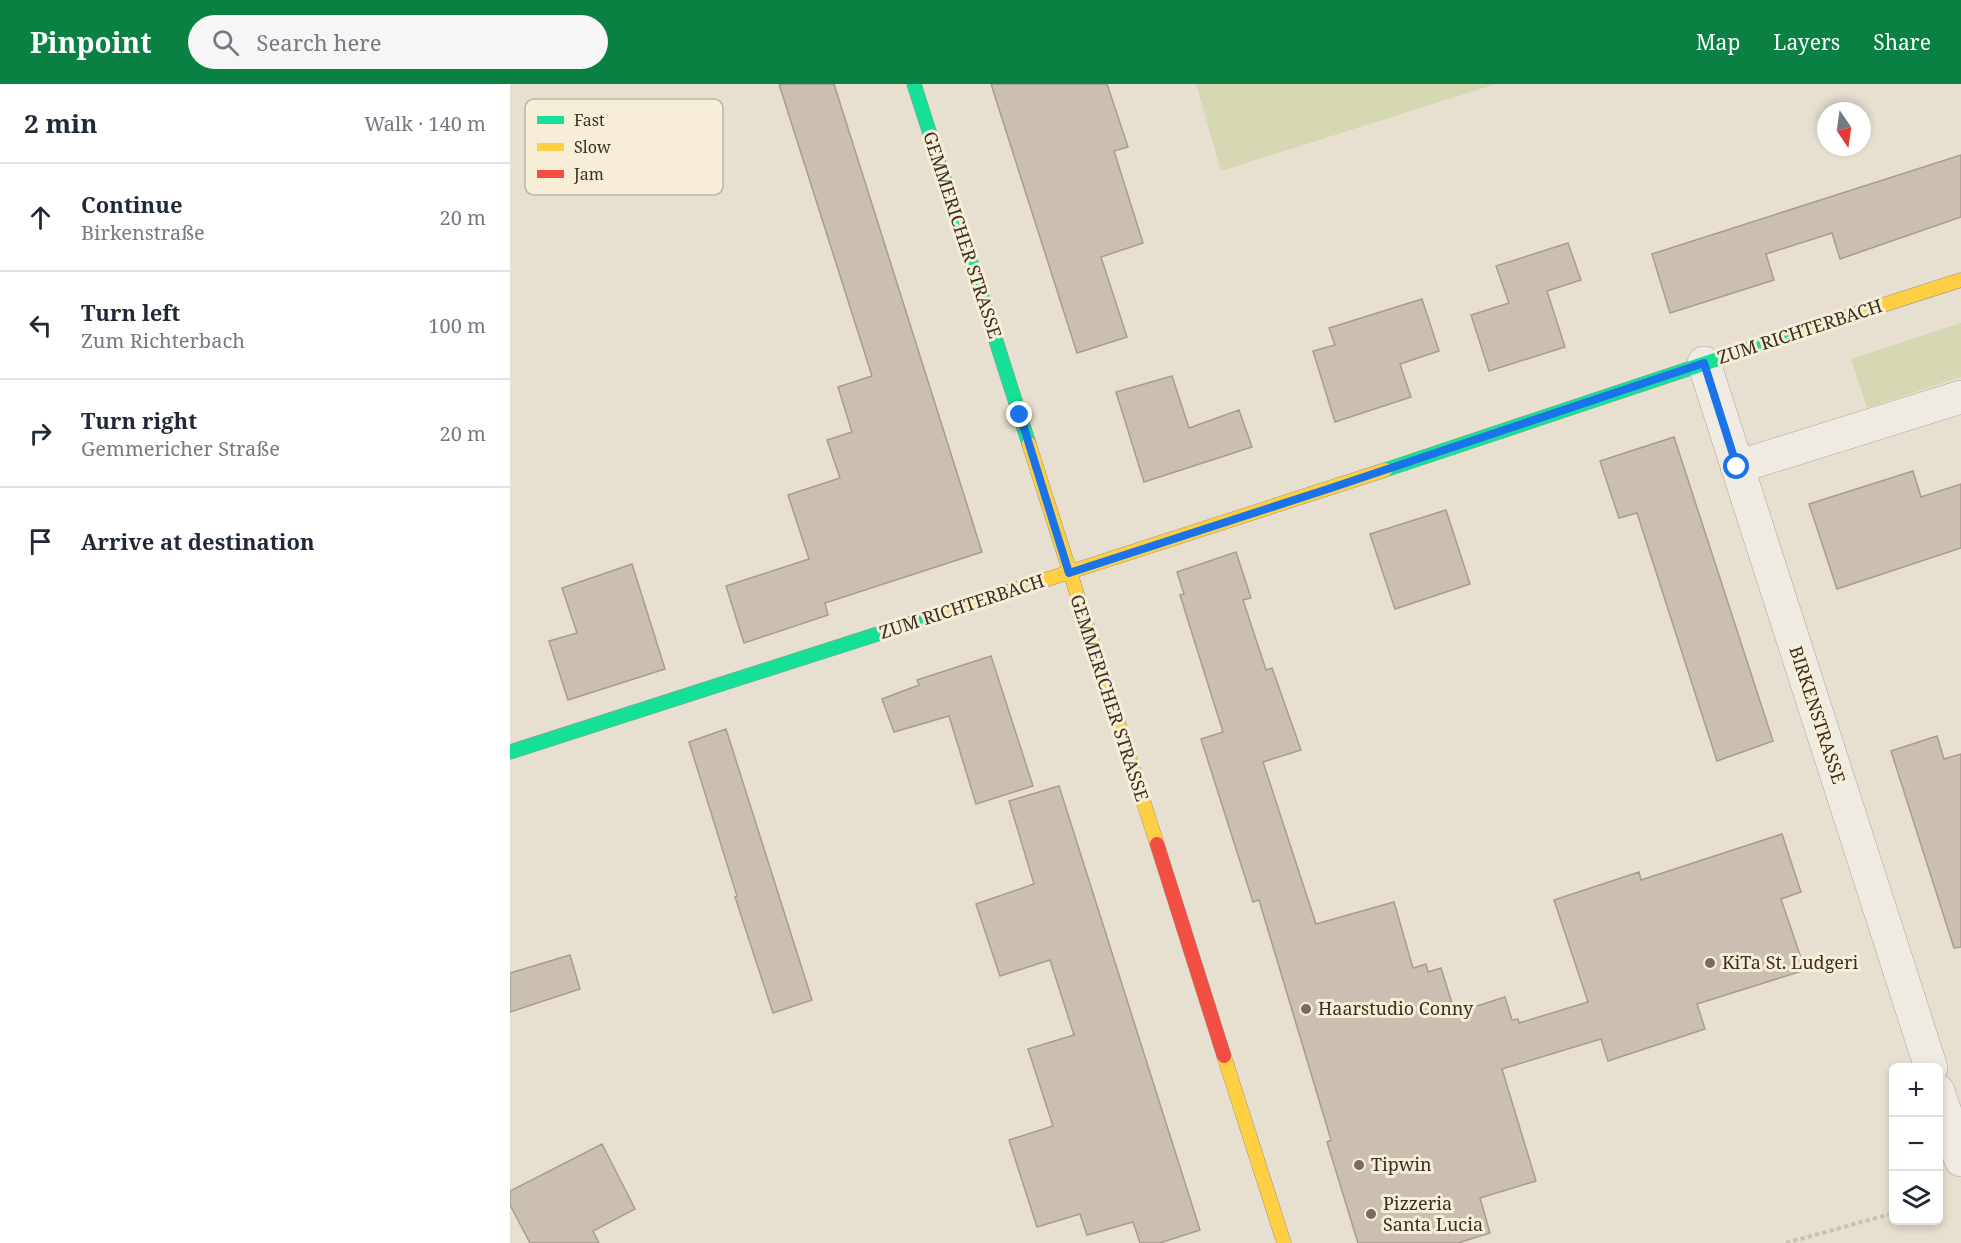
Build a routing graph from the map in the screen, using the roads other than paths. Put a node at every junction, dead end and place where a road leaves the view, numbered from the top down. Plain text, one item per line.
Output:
1 (914, 84) edge
2 (1961, 280) edge
3 (1704, 363) junction
4 (1961, 397) edge
5 (1737, 467) junction
6 (1069, 573) junction
7 (511, 748) edge
8 (1929, 1063) edge
9 (1943, 1106) edge
10 (1961, 1160) edge
11 (1284, 1243) edge

1 - 6 street, GEMMERICHER STRASSE
2 - 3 street, ZUM RICHTERBACH
3 - 5 street, BIRKENSTRASSE
3 - 6 street, ZUM RICHTERBACH
4 - 5 street
5 - 8 street, BIRKENSTRASSE
6 - 7 street, ZUM RICHTERBACH
6 - 11 street, GEMMERICHER STRASSE
9 - 10 street

